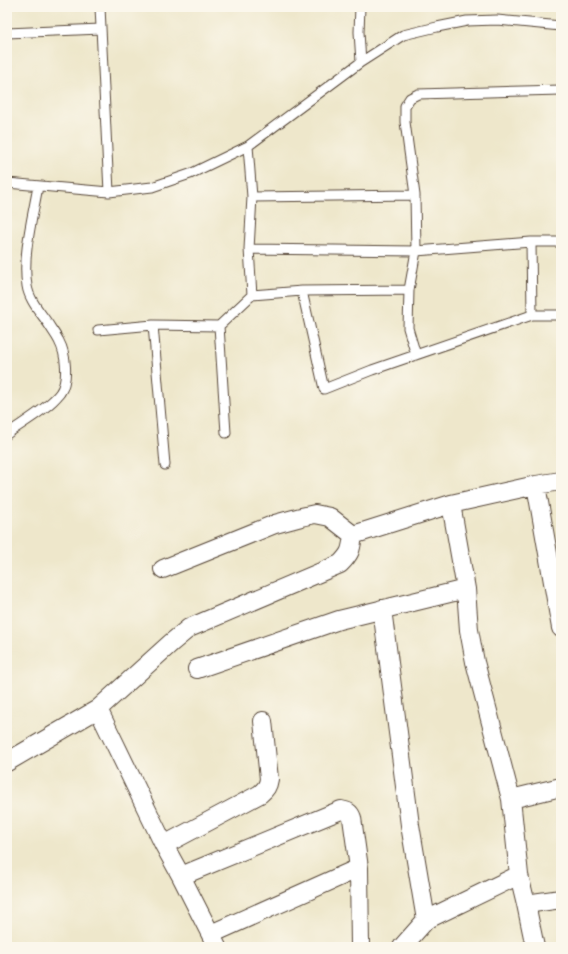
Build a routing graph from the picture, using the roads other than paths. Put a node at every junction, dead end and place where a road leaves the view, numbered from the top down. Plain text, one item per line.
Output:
1 (100, 7) edge
2 (360, 7) edge
3 (561, 26) edge
4 (101, 29) junction
5 (7, 33) edge
6 (361, 62) junction
7 (561, 90) edge
8 (248, 146) junction
9 (7, 184) edge
10 (38, 186) junction
11 (110, 192) junction
12 (415, 195) junction
13 (252, 197) junction
14 (531, 242) junction
15 (561, 242) edge
16 (248, 249) junction
17 (416, 251) junction
18 (409, 290) junction
19 (302, 291) junction
20 (252, 294) junction
21 (532, 315) junction
22 (561, 315) edge
23 (153, 325) junction
24 (219, 326) junction
25 (98, 330) dead end
26 (416, 355) junction
27 (226, 433) dead end
28 (7, 434) edge
29 (165, 465) dead end
30 (561, 481) edge
31 (536, 485) junction
32 (451, 504) junction
33 (353, 535) junction
34 (163, 569) dead end
35 (466, 589) junction
36 (382, 609) junction
37 (561, 628) edge
38 (197, 669) dead end
39 (98, 709) junction
40 (264, 721) dead end
41 (7, 762) edge
42 (561, 787) edge
43 (511, 799) junction
44 (164, 845) junction
45 (359, 868) junction
46 (182, 876) junction
47 (519, 876) junction
48 (561, 900) edge
49 (526, 904) junction
50 (426, 920) junction
51 (214, 941) edge
52 (356, 945) edge
53 (402, 947) edge
54 (535, 947) edge

1 - 4 lane
2 - 6 lane
3 - 6 lane
4 - 5 lane
4 - 11 lane
6 - 8 lane
7 - 12 lane
8 - 11 lane
8 - 13 lane
9 - 10 lane
10 - 11 lane
10 - 28 lane
12 - 13 lane
12 - 17 lane
13 - 16 lane
14 - 15 lane
14 - 17 lane
14 - 21 lane
16 - 17 lane
16 - 20 lane
17 - 18 lane
18 - 19 lane
18 - 26 lane
19 - 20 lane
19 - 26 lane
20 - 24 lane
21 - 22 lane
21 - 26 lane
23 - 24 lane
23 - 25 lane
23 - 29 lane
24 - 27 lane
30 - 31 street
31 - 32 street
31 - 37 street
32 - 33 street
32 - 35 street
33 - 34 street
33 - 39 street
35 - 36 street
35 - 43 street
36 - 38 street
36 - 50 street
39 - 41 street
39 - 44 street
40 - 44 street
42 - 43 street
43 - 47 street
44 - 46 street
45 - 46 street
45 - 51 street
45 - 52 street
46 - 51 street
47 - 49 street
47 - 50 street
48 - 49 street
49 - 54 street
50 - 53 street

